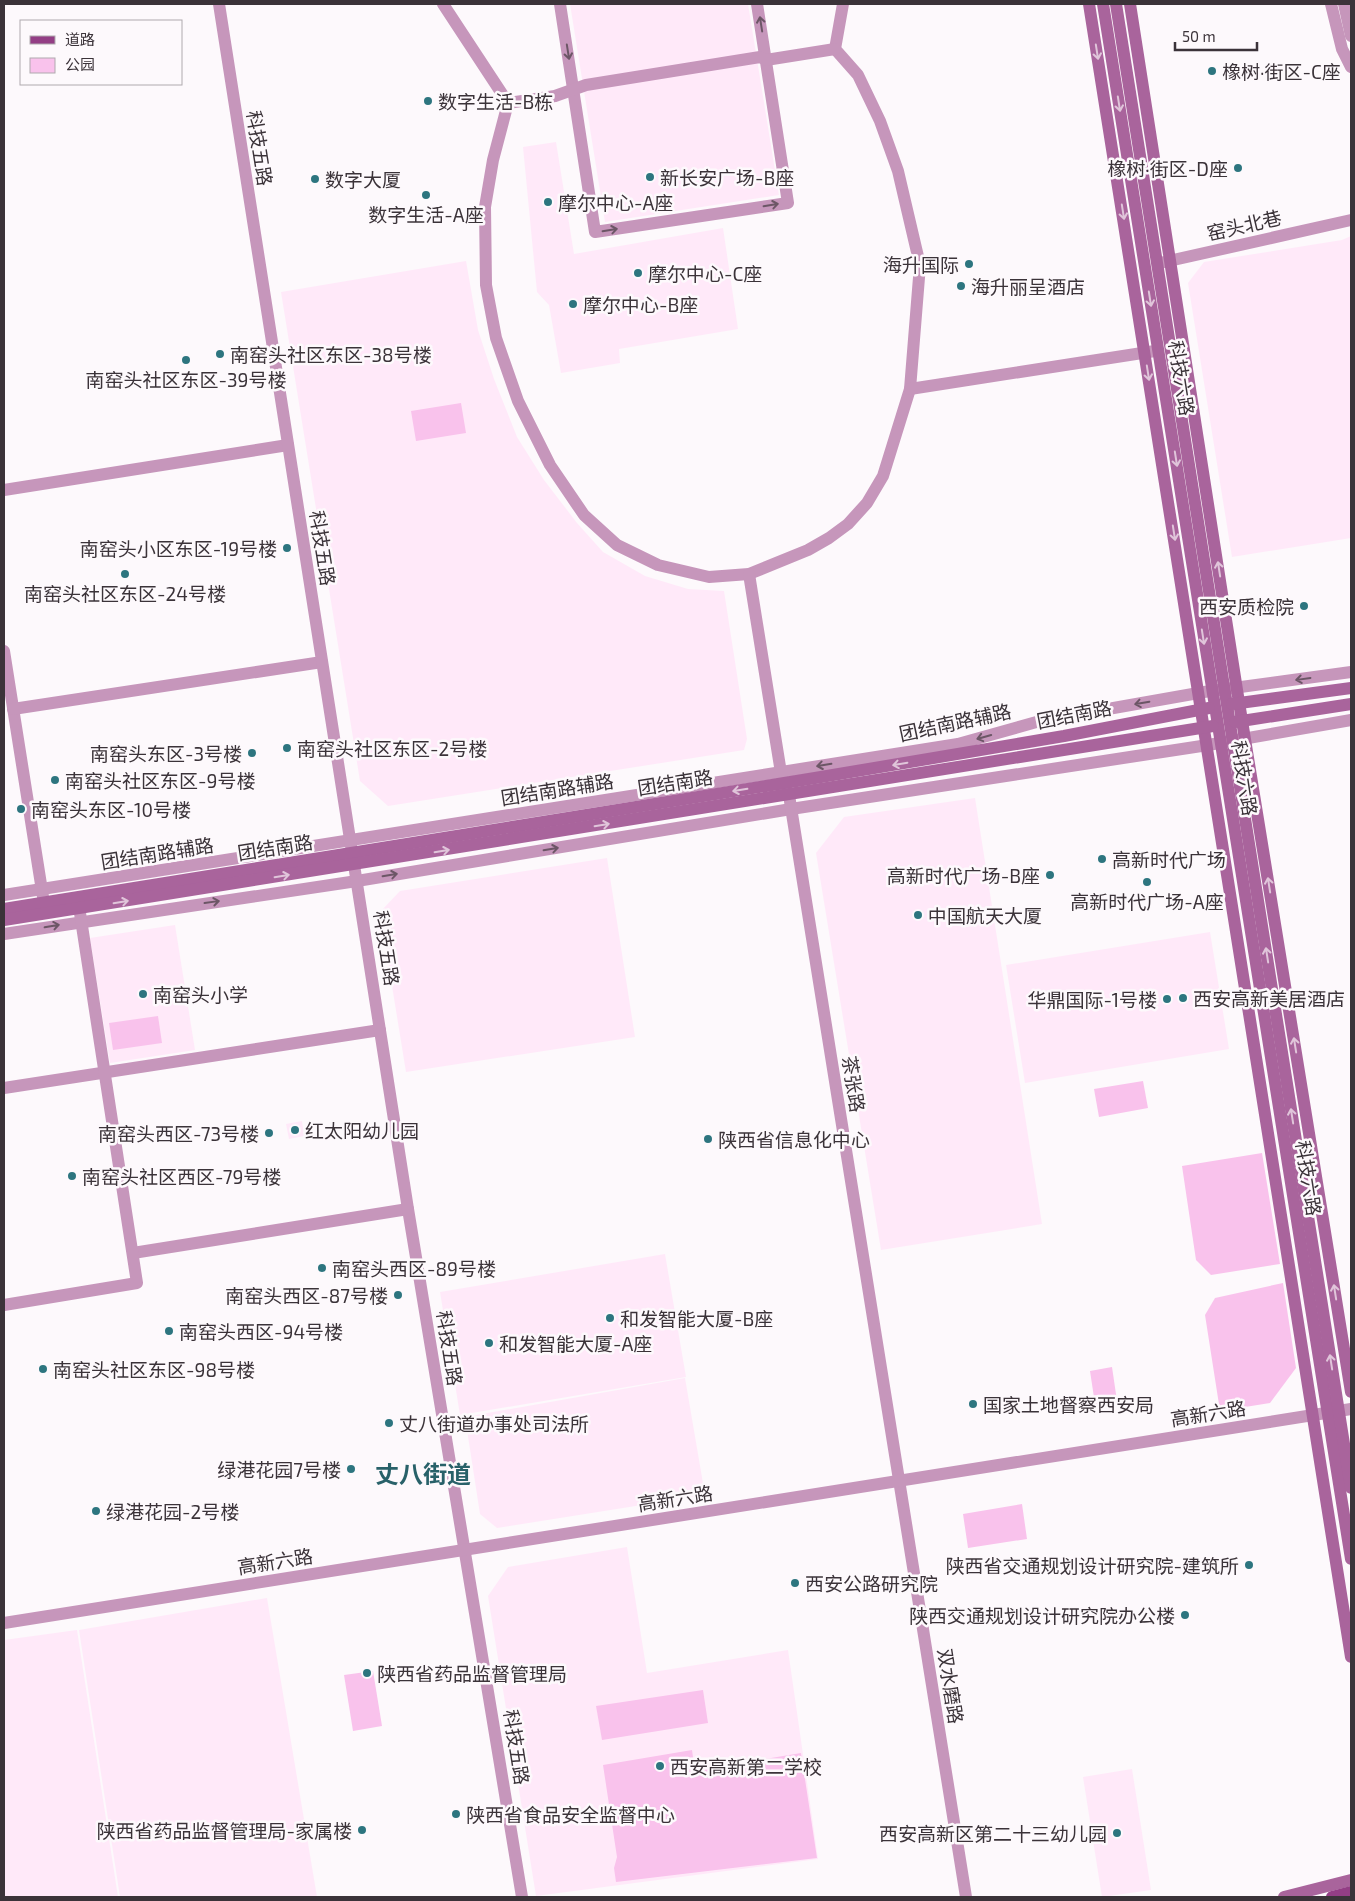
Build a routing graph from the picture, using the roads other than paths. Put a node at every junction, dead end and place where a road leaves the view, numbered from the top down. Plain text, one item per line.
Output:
1 (219, 4) edge
2 (443, 4) edge
3 (560, 4) edge
4 (757, 4) edge
5 (843, 4) edge
6 (1089, 4) edge
7 (1103, 4) edge
8 (1116, 4) edge
9 (1130, 4) edge
10 (1332, 4) edge
11 (1344, 4) edge
12 (1351, 36) edge
13 (835, 48) junction
14 (766, 60) junction
15 (1351, 68) edge
16 (573, 88) junction
17 (508, 104) junction
18 (1351, 220) edge
19 (1170, 260) junction
20 (1151, 264) junction
21 (1164, 350) junction
22 (1145, 353) junction
23 (910, 389) junction
24 (288, 445) junction
25 (4, 490) edge
26 (749, 574) junction
27 (4, 651) edge
28 (322, 662) junction
29 (1351, 672) edge
30 (1351, 688) edge
31 (1218, 691) junction
32 (7, 695) edge
33 (1233, 704) junction
34 (1351, 704) edge
35 (1208, 708) junction
36 (13, 709) junction
37 (1351, 720) edge
38 (1237, 722) junction
39 (1211, 727) junction
40 (1239, 738) junction
41 (1214, 744) junction
42 (784, 783) junction
43 (792, 809) junction
44 (351, 841) junction
45 (354, 859) junction
46 (357, 880) junction
47 (42, 889) junction
48 (4, 895) edge
49 (44, 902) junction
50 (80, 908) junction
51 (4, 909) edge
52 (4, 920) edge
53 (82, 921) junction
54 (4, 934) edge
55 (380, 1030) junction
56 (104, 1072) junction
57 (4, 1088) edge
58 (408, 1209) junction
59 (133, 1253) junction
60 (4, 1305) edge
61 (1351, 1392) edge
62 (1339, 1411) edge
63 (1314, 1415) junction
64 (898, 1482) junction
65 (1351, 1488) edge
66 (465, 1550) junction
67 (1351, 1558) edge
68 (4, 1623) edge
69 (1351, 1657) edge
70 (1351, 1880) edge
71 (1351, 1892) edge
72 (522, 1897) edge
73 (966, 1897) edge
74 (1284, 1897) edge
75 (1332, 1897) edge

1 - 24 street, 科技五路
2 - 17 street
3 -> 16 street
14 -> 4 street
5 - 13 street
6 -> 22 main road
7 -> 20 main road, 科技六路
8 - 20 main road, 科技六路
9 - 19 main road
10 - 15 street
11 - 12 street
13 - 14 street
13 - 23 street
14 - 16 street
16 -> 14 street
16 - 17 street
17 - 26 street
18 - 19 street, 窑头北巷
19 - 20 street, 窑头北巷
31 -> 19 main road
20 - 21 main road, 科技六路
21 - 22 street
21 - 31 main road, 科技六路
22 - 23 street
22 -> 31 main road
23 - 26 street
24 - 25 street
24 - 28 street, 科技五路
26 - 42 street, 茶张路
27 - 32 street
28 - 36 street
28 - 44 street, 科技五路
29 -> 31 street, 团结南路辅路
30 - 33 main road, 团结南路
31 - 33 main road, 科技六路
31 - 35 main road
31 -> 42 street, 团结南路辅路
32 - 36 street
33 - 35 main road, 团结南路
33 - 38 main road, 科技六路
34 - 38 main road, 团结南路
35 - 39 main road
35 -> 42 main road, 团结南路
36 - 47 street
37 - 40 street
38 - 39 main road, 团结南路
38 - 40 main road, 科技六路
39 - 41 main road
39 - 42 main road, 团结南路
40 - 41 street
61 -> 40 main road
62 -> 40 main road, 科技六路
41 - 43 street
41 - 62 main road, 科技六路
41 - 63 main road
42 - 43 street, 茶张路
42 - 44 street, 团结南路辅路
42 - 45 main road, 团结南路
46 -> 43 street
43 - 64 street, 茶张路
44 - 45 street, 科技五路
44 - 47 street, 团结南路辅路
45 - 46 street, 科技五路
45 - 49 main road, 团结南路
50 -> 45 main road, 团结南路
53 -> 46 street
46 - 55 street, 科技五路
47 - 48 street, 团结南路辅路
47 - 49 street
49 - 51 main road, 团结南路
50 - 52 main road, 团结南路
50 - 53 street
54 -> 53 street
53 - 56 street
55 - 56 street
55 - 58 street, 科技五路
56 - 57 street
56 - 59 street
58 - 59 street
58 - 66 street, 科技五路
59 - 60 street
62 - 63 street, 高新六路
62 - 65 main road, 科技六路
62 - 67 main road, 科技六路
63 - 64 street, 高新六路
63 - 69 main road
64 - 66 street, 高新六路
64 - 73 street, 双水磨路
66 - 68 street, 高新六路
66 - 72 street, 科技五路
70 - 74 main road
71 - 75 main road

